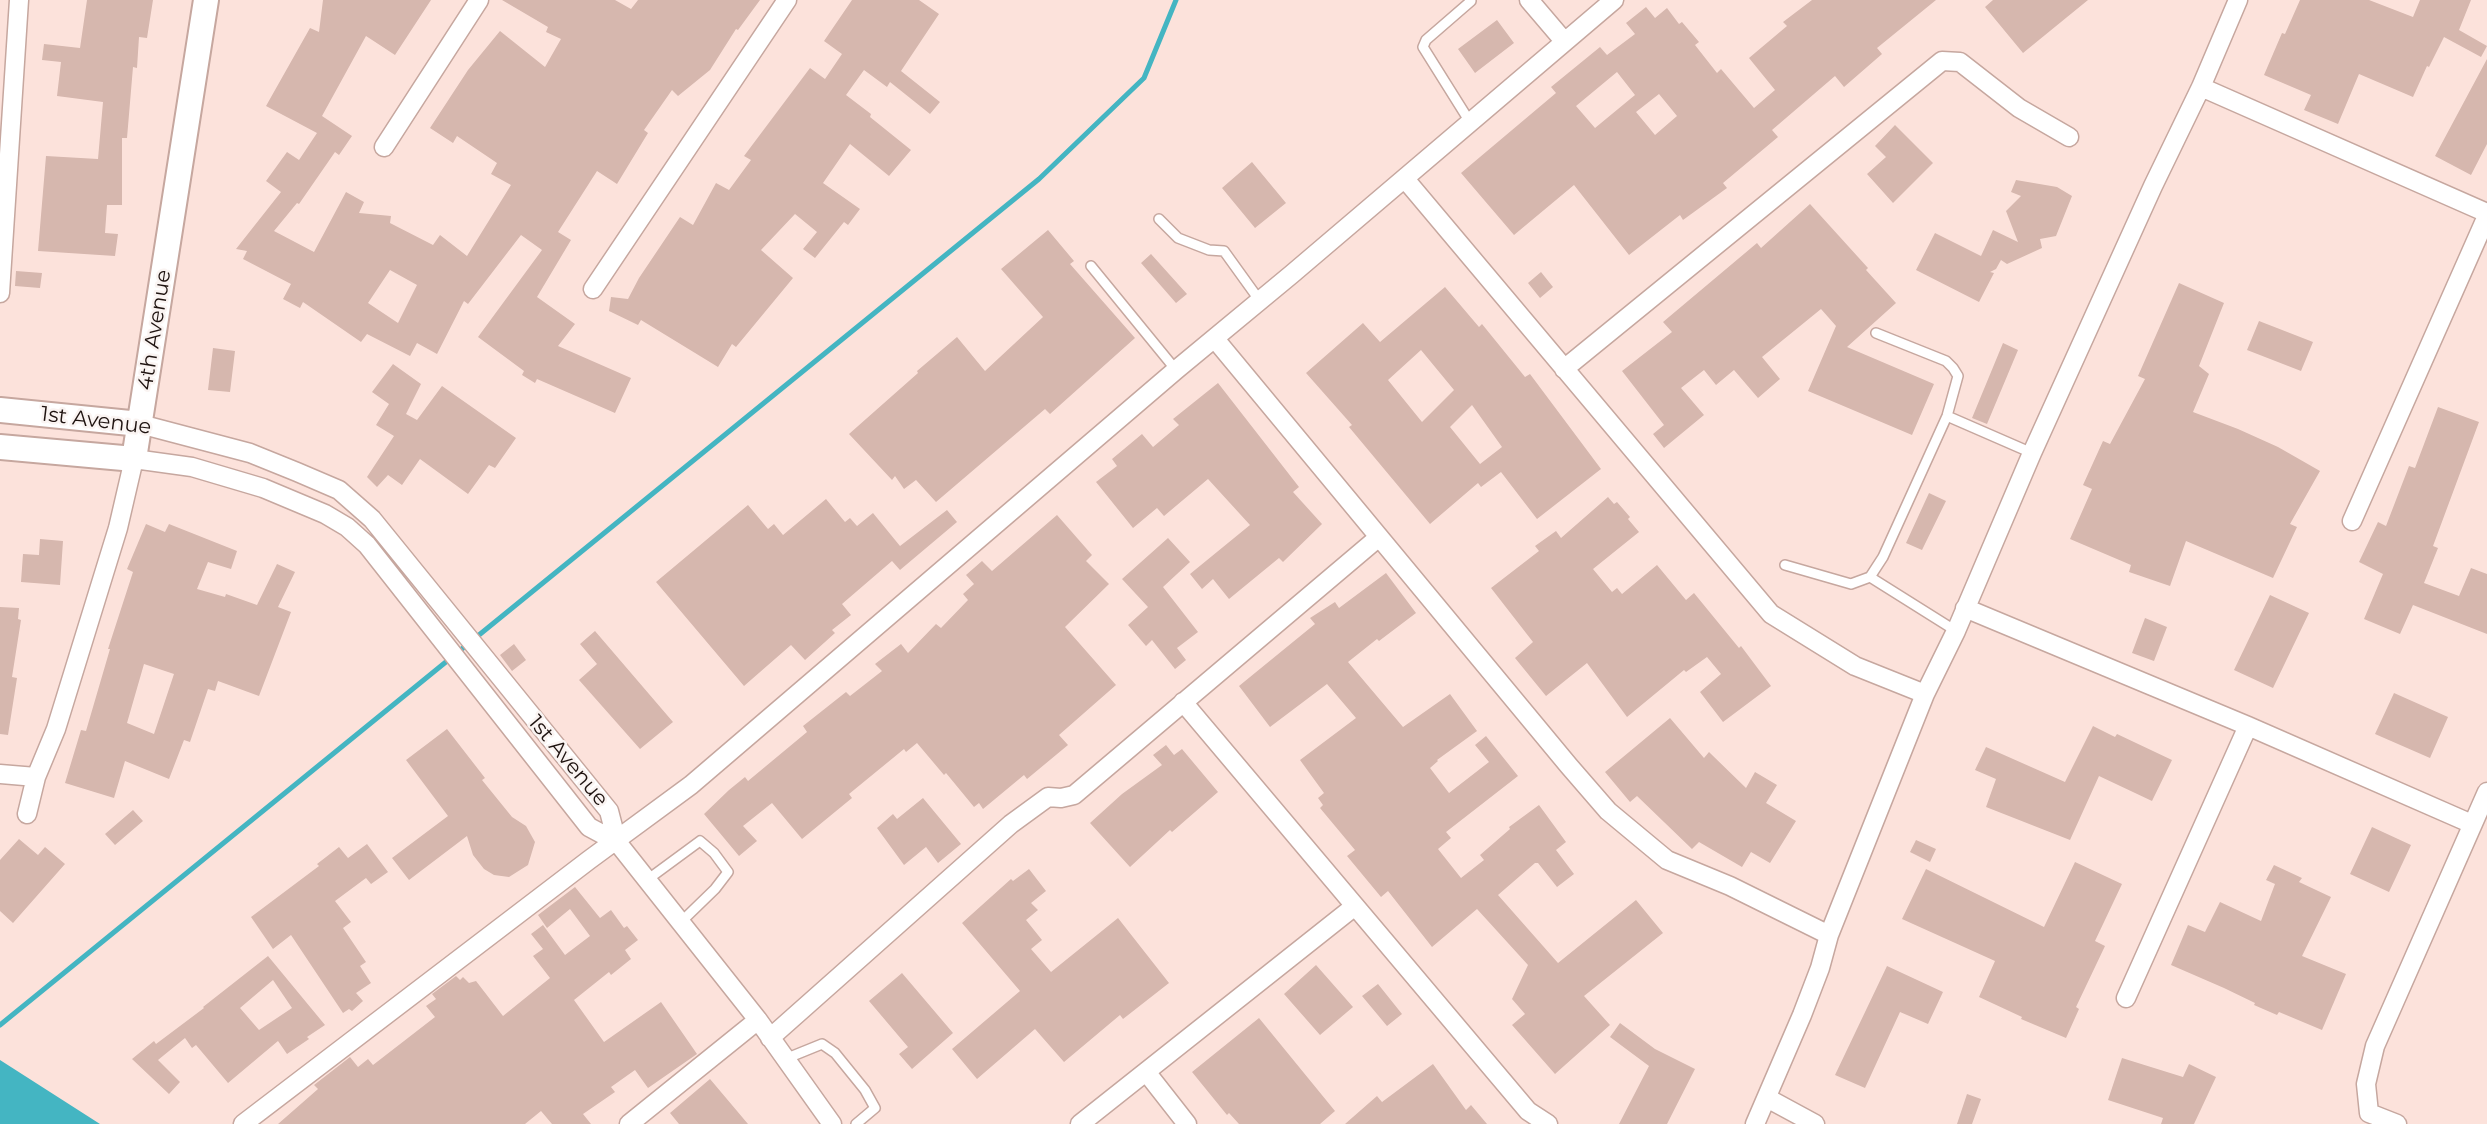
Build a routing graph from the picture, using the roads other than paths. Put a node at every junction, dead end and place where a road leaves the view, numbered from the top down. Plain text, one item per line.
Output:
1 (19, 0) edge
2 (206, 0) edge
3 (479, 0) edge
4 (787, 0) edge
5 (1530, 0) edge
6 (1614, 0) edge
7 (2238, 0) edge
8 (1471, 1) edge
9 (1564, 41) junction
10 (2201, 87) junction
11 (1470, 122) junction
12 (2069, 137) dead end
13 (384, 147) dead end
14 (1405, 179) junction
15 (2487, 215) edge
16 (1159, 219) dead end
17 (1091, 266) dead end
18 (593, 289) dead end
19 (0, 293) edge
20 (1260, 301) junction
21 (1876, 333) dead end
22 (1215, 339) junction
23 (1564, 369) junction
24 (1176, 370) junction
25 (0, 410) edge
26 (1947, 416) junction
27 (140, 424) junction
28 (0, 447) edge
29 (2032, 453) junction
30 (134, 459) junction
31 (2352, 521) dead end
32 (1379, 537) junction
33 (1785, 565) dead end
34 (1870, 577) junction
35 (1965, 608) junction
36 (1956, 631) junction
37 (1925, 694) junction
38 (1183, 702) junction
39 (2248, 726) junction
40 (0, 774) edge
41 (36, 777) junction
42 (2487, 792) edge
43 (27, 814) dead end
44 (2472, 824) junction
45 (617, 842) junction
46 (647, 880) junction
47 (1355, 905) junction
48 (681, 922) junction
49 (1829, 935) junction
50 (2126, 998) dead end
51 (758, 1020) junction
52 (770, 1038) junction
53 (785, 1059) junction
54 (1147, 1073) junction
55 (1767, 1098) junction
56 (2366, 1119) edge
57 (243, 1124) edge
58 (629, 1124) edge
59 (832, 1124) edge
60 (856, 1124) edge
61 (1080, 1124) edge
62 (1187, 1124) edge
63 (1548, 1124) edge
64 (1755, 1124) edge
65 (1815, 1124) edge
66 (2397, 1124) edge

1 - 19 street
2 - 27 main road, 4th Avenue
3 - 13 street
4 - 18 street
5 - 9 street
6 - 9 street
7 - 10 street
8 - 11 lane
9 - 11 street
10 - 15 street
10 - 29 street
11 - 14 street
12 - 23 street
14 - 20 street
14 - 23 street
15 - 31 street
16 - 20 lane
17 - 24 lane
20 - 22 street
21 - 26 lane
22 - 24 street
22 - 32 street
23 - 37 street
24 - 45 street
25 - 27 main road, 1st Avenue
26 - 29 lane
26 - 34 lane
27 - 30 main road, 4th Avenue
27 - 45 street, 1st Avenue
28 - 30 main road, 1st Avenue
29 - 35 street
30 - 41 street, 4th Avenue
30 - 45 street, 1st Avenue
32 - 38 street
32 - 49 street
33 - 34 lane
34 - 36 lane
35 - 36 street
35 - 39 street
36 - 37 street
37 - 49 street
38 - 47 street
38 - 52 street
39 - 44 street
39 - 50 street
40 - 41 street
41 - 43 street, 4th Avenue
42 - 44 street
44 - 56 street
45 - 46 street
45 - 57 street
46 - 48 street
46 - 48 lane
47 - 54 street
47 - 63 street
48 - 51 street
49 - 55 street
51 - 52 street
51 - 58 street
52 - 53 street
53 - 59 street
53 - 60 lane
54 - 61 street
54 - 62 street
55 - 64 street
55 - 65 street
56 - 66 street

